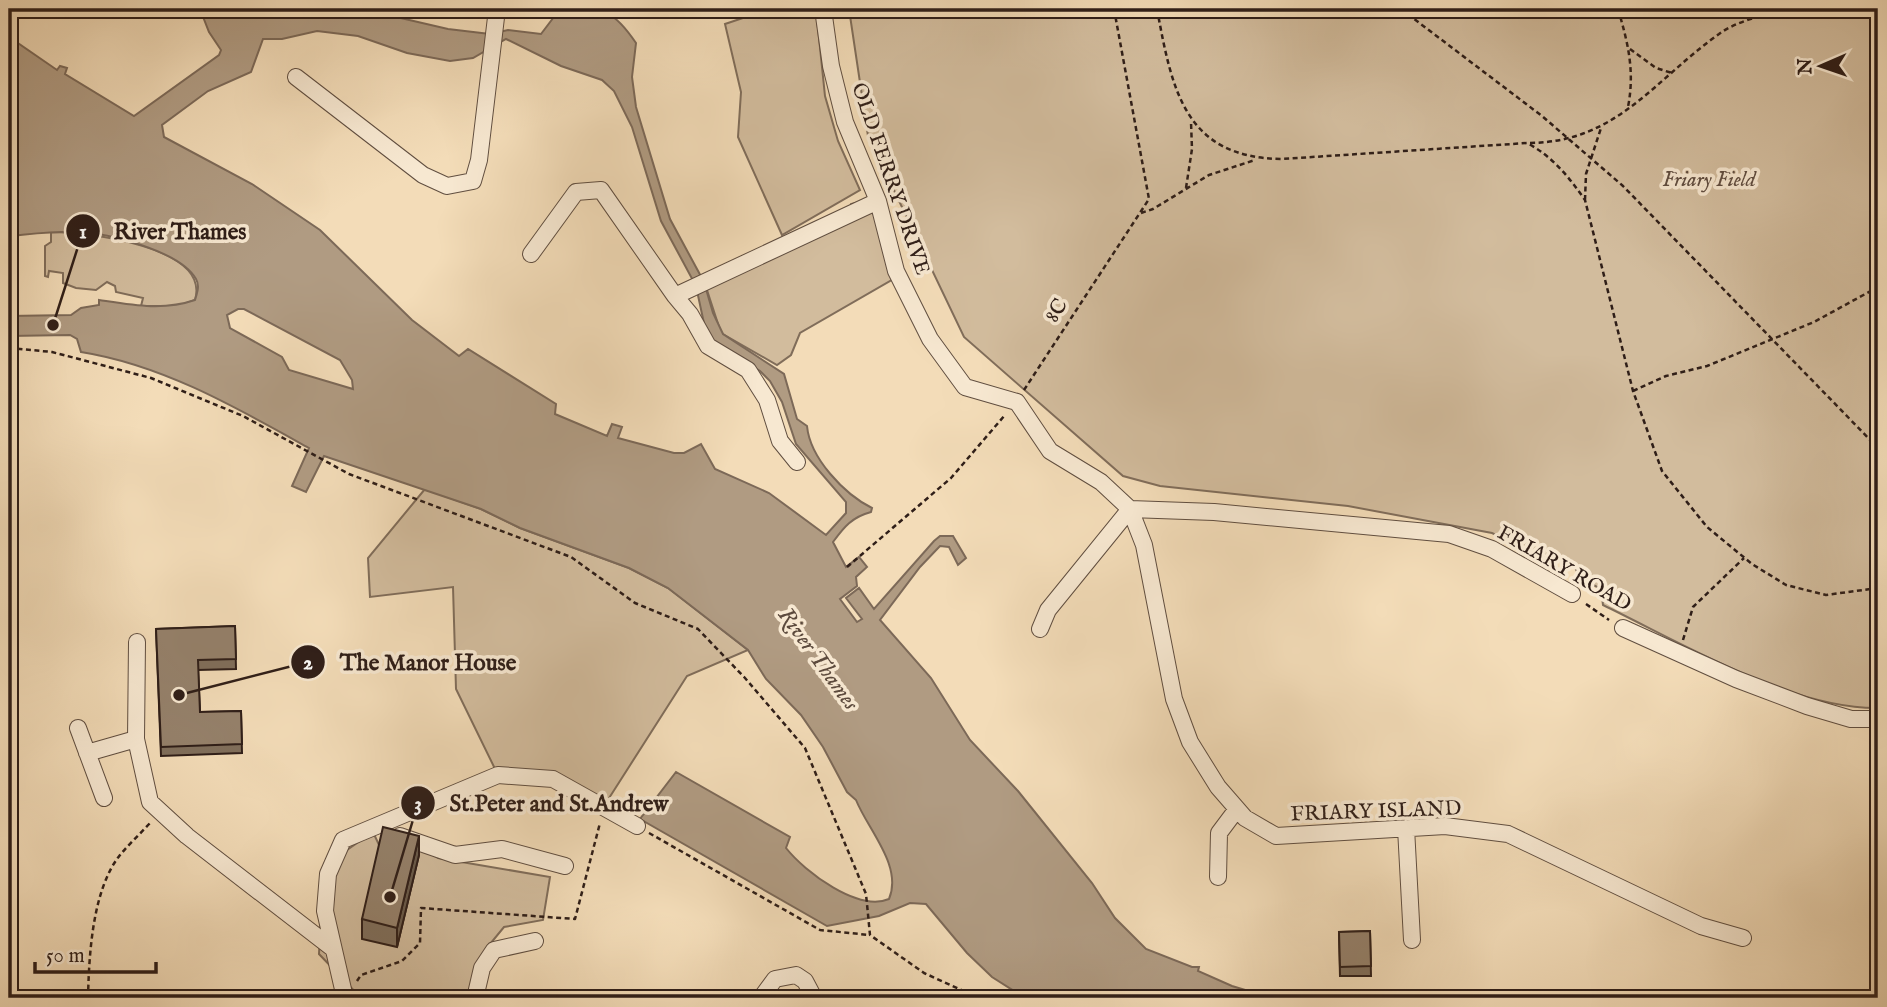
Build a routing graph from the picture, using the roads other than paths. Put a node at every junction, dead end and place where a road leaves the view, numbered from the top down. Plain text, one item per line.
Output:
1 (497, 9) edge
2 (823, 9) edge
3 (296, 77) dead end
4 (878, 201) junction
5 (531, 254) dead end
6 (675, 296) junction
7 (797, 462) dead end
8 (1130, 509) junction
9 (1572, 594) road end
10 (1623, 628) road end
11 (1040, 629) dead end
12 (137, 642) dead end
13 (1878, 719) edge
14 (78, 728) dead end
15 (136, 739) junction
16 (86, 753) junction
17 (104, 799) dead end
18 (1237, 809) junction
19 (637, 826) road end
20 (371, 827) junction
21 (1406, 828) junction
22 (565, 866) dead end
23 (1218, 877) dead end
24 (1743, 938) dead end
25 (1412, 940) dead end
26 (535, 941) dead end
27 (332, 948) junction
28 (345, 998) edge
29 (475, 998) edge
30 (761, 998) edge
31 (814, 998) edge

1 - 3 street
2 - 4 street, OLD FERRY DRIVE
4 - 6 street
4 - 8 street, OLD FERRY DRIVE
5 - 6 street
6 - 7 street
8 - 9 street, FRIARY ROAD
8 - 11 street
8 - 18 street, FRIARY ISLAND
10 - 13 street, FRIARY ROAD
12 - 15 street
14 - 16 street
15 - 16 street
15 - 27 street
16 - 17 street
18 - 21 street, FRIARY ISLAND
18 - 23 street
19 - 20 street
20 - 22 street
20 - 27 street
21 - 24 street, FRIARY ISLAND
21 - 25 street
26 - 29 street
27 - 28 street
30 - 31 street

